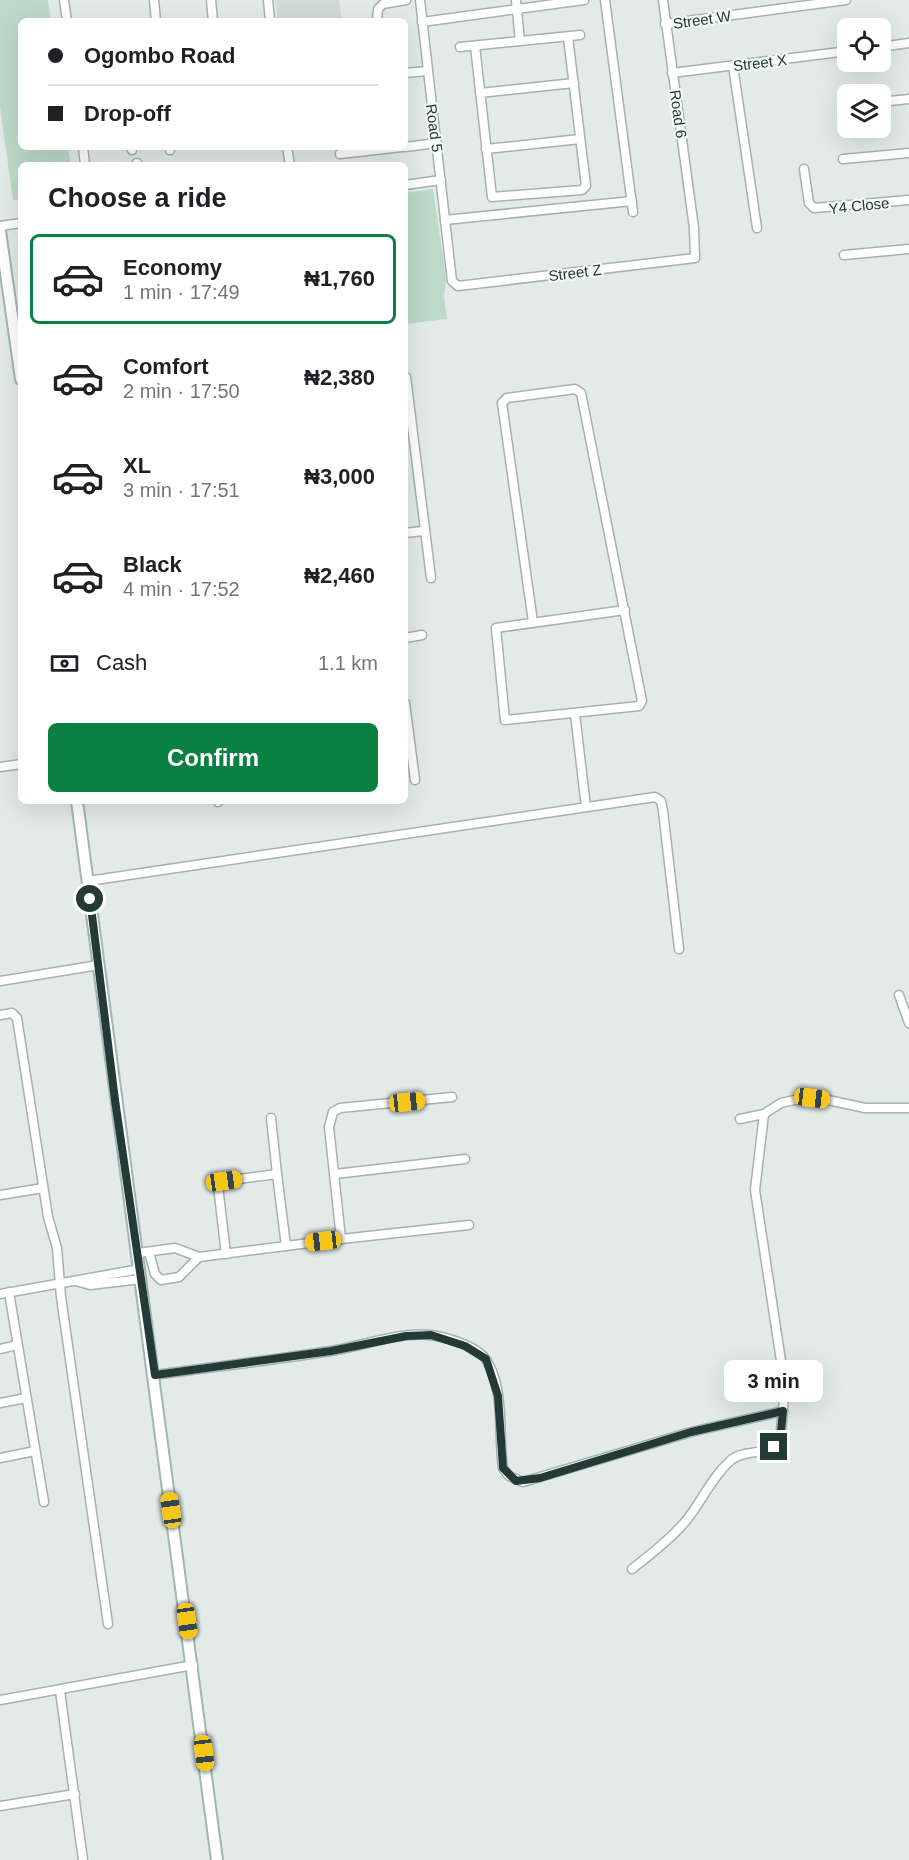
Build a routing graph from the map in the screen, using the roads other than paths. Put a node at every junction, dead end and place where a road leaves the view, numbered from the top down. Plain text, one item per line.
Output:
1 (64, 0) edge
2 (154, 0) edge
3 (211, 0) edge
4 (268, 0) edge
5 (406, 0) edge
6 (420, 0) edge
7 (584, 0) edge
8 (605, 0) edge
9 (663, 0) edge
10 (846, 0) edge
11 (562, 1) edge
12 (811, 3) edge
13 (516, 4) edge
14 (67, 18) edge
15 (156, 18) edge
16 (213, 18) edge
17 (270, 18) edge
18 (377, 18) edge
19 (422, 22) junction
20 (665, 24) junction
21 (580, 35) dead end
22 (568, 37) junction
23 (520, 41) junction
24 (909, 43) edge
25 (891, 45) edge
26 (475, 46) junction
27 (460, 47) dead end
28 (837, 52) edge
29 (734, 66) junction
30 (427, 71) junction
31 (408, 73) edge
32 (672, 73) junction
33 (574, 83) junction
34 (480, 93) junction
35 (909, 99) edge
36 (891, 101) edge
37 (580, 139) junction
38 (437, 143) junction
39 (408, 147) edge
40 (486, 149) junction
41 (373, 150) edge
42 (909, 153) edge
43 (340, 154) dead end
44 (843, 159) dead end
45 (804, 169) dead end
46 (441, 180) junction
47 (408, 185) edge
48 (909, 200) edge
49 (632, 201) junction
50 (633, 212) dead end
51 (445, 220) junction
52 (18, 224) edge
53 (0, 228) edge
54 (694, 228) joint
55 (757, 228) dead end
56 (909, 249) edge
57 (844, 255) dead end
58 (449, 256) joint
59 (18, 357) edge
60 (408, 431) edge
61 (423, 531) junction
62 (408, 533) edge
63 (431, 578) dead end
64 (625, 610) junction
65 (533, 622) junction
66 (422, 635) dead end
67 (408, 637) edge
68 (575, 714) junction
69 (408, 741) edge
70 (18, 764) edge
71 (0, 767) edge
72 (415, 780) dead end
73 (77, 804) edge
74 (586, 807) junction
75 (88, 881) junction
76 (679, 949) dead end
77 (99, 965) junction
78 (0, 981) edge
79 (899, 994) dead end
80 (0, 1015) edge
81 (909, 1023) edge
82 (452, 1097) dead end
83 (909, 1108) edge
84 (764, 1114) junction
85 (271, 1118) dead end
86 (740, 1119) dead end
87 (465, 1159) dead end
88 (277, 1174) junction
89 (334, 1174) junction
90 (43, 1188) junction
91 (0, 1195) edge
92 (469, 1224) dead end
93 (341, 1239) junction
94 (286, 1246) junction
95 (144, 1252) junction
96 (226, 1254) junction
97 (199, 1257) junction
98 (140, 1274) junction
99 (62, 1284) junction
100 (4, 1293) edge
101 (17, 1346) junction
102 (0, 1349) edge
103 (155, 1375) junction
104 (26, 1398) junction
105 (0, 1403) edge
106 (783, 1411) junction
107 (35, 1451) junction
108 (0, 1458) edge
109 (44, 1502) dead end
110 (633, 1569) dead end
111 (108, 1624) dead end
112 (193, 1665) junction
113 (60, 1691) junction
114 (0, 1700) edge
115 (75, 1794) junction
116 (0, 1806) edge
117 (83, 1860) edge
118 (217, 1860) edge

1 - 14 street
2 - 15 street
3 - 16 street
4 - 17 street
5 - 18 street
6 - 19 street, Road 5
7 - 11 street
8 - 49 street
9 - 20 street, Road 6
10 - 12 street, Street W
11 - 13 street
12 - 20 street, Street W
13 - 19 street
13 - 23 street
19 - 30 street, Road 5
20 - 32 street, Road 6
21 - 22 street
22 - 23 street
22 - 33 street
23 - 26 street
24 - 25 street
26 - 27 street
26 - 34 street
28 - 29 street, Street X
29 - 32 street, Street X
29 - 55 street
30 - 31 street
30 - 38 street, Road 5
32 - 54 street, Road 6
33 - 34 street
33 - 37 street
34 - 40 street
35 - 36 street
37 - 40 street
37 - 40 street
38 - 39 street
38 - 46 street, Road 5
41 - 43 street
42 - 44 street
45 - 48 street, Y4 Close
46 - 47 street
46 - 51 street, Road 5
49 - 50 street
49 - 51 street
51 - 58 street, Road 5
52 - 53 street
53 - 59 main road
54 - 58 street, Street Z
56 - 57 street
60 - 61 street
61 - 62 street
61 - 63 street
64 - 65 street
64 - 65 street
64 - 68 street
65 - 68 street
66 - 67 street
68 - 74 street
69 - 72 street
70 - 71 street
73 - 75 main road
74 - 75 street
74 - 76 street
75 - 77 main road
77 - 78 street
77 - 95 main road
79 - 81 street
80 - 90 street
82 - 89 street
83 - 84 street
84 - 86 street
84 - 106 street
85 - 88 street
87 - 89 street
88 - 94 street
88 - 96 street
89 - 93 street
90 - 91 street
90 - 99 street
92 - 93 street
93 - 94 street
94 - 96 street
95 - 97 street
95 - 97 street
95 - 98 main road
96 - 97 street
98 - 99 street
98 - 103 main road
99 - 100 street
99 - 111 street
100 - 101 street
101 - 102 street
101 - 104 street
103 - 106 street
103 - 112 main road
104 - 105 street
104 - 107 street
106 - 110 street
107 - 108 street
107 - 109 street
112 - 113 street
112 - 118 main road
113 - 114 street
113 - 115 street
115 - 116 street
115 - 117 street

